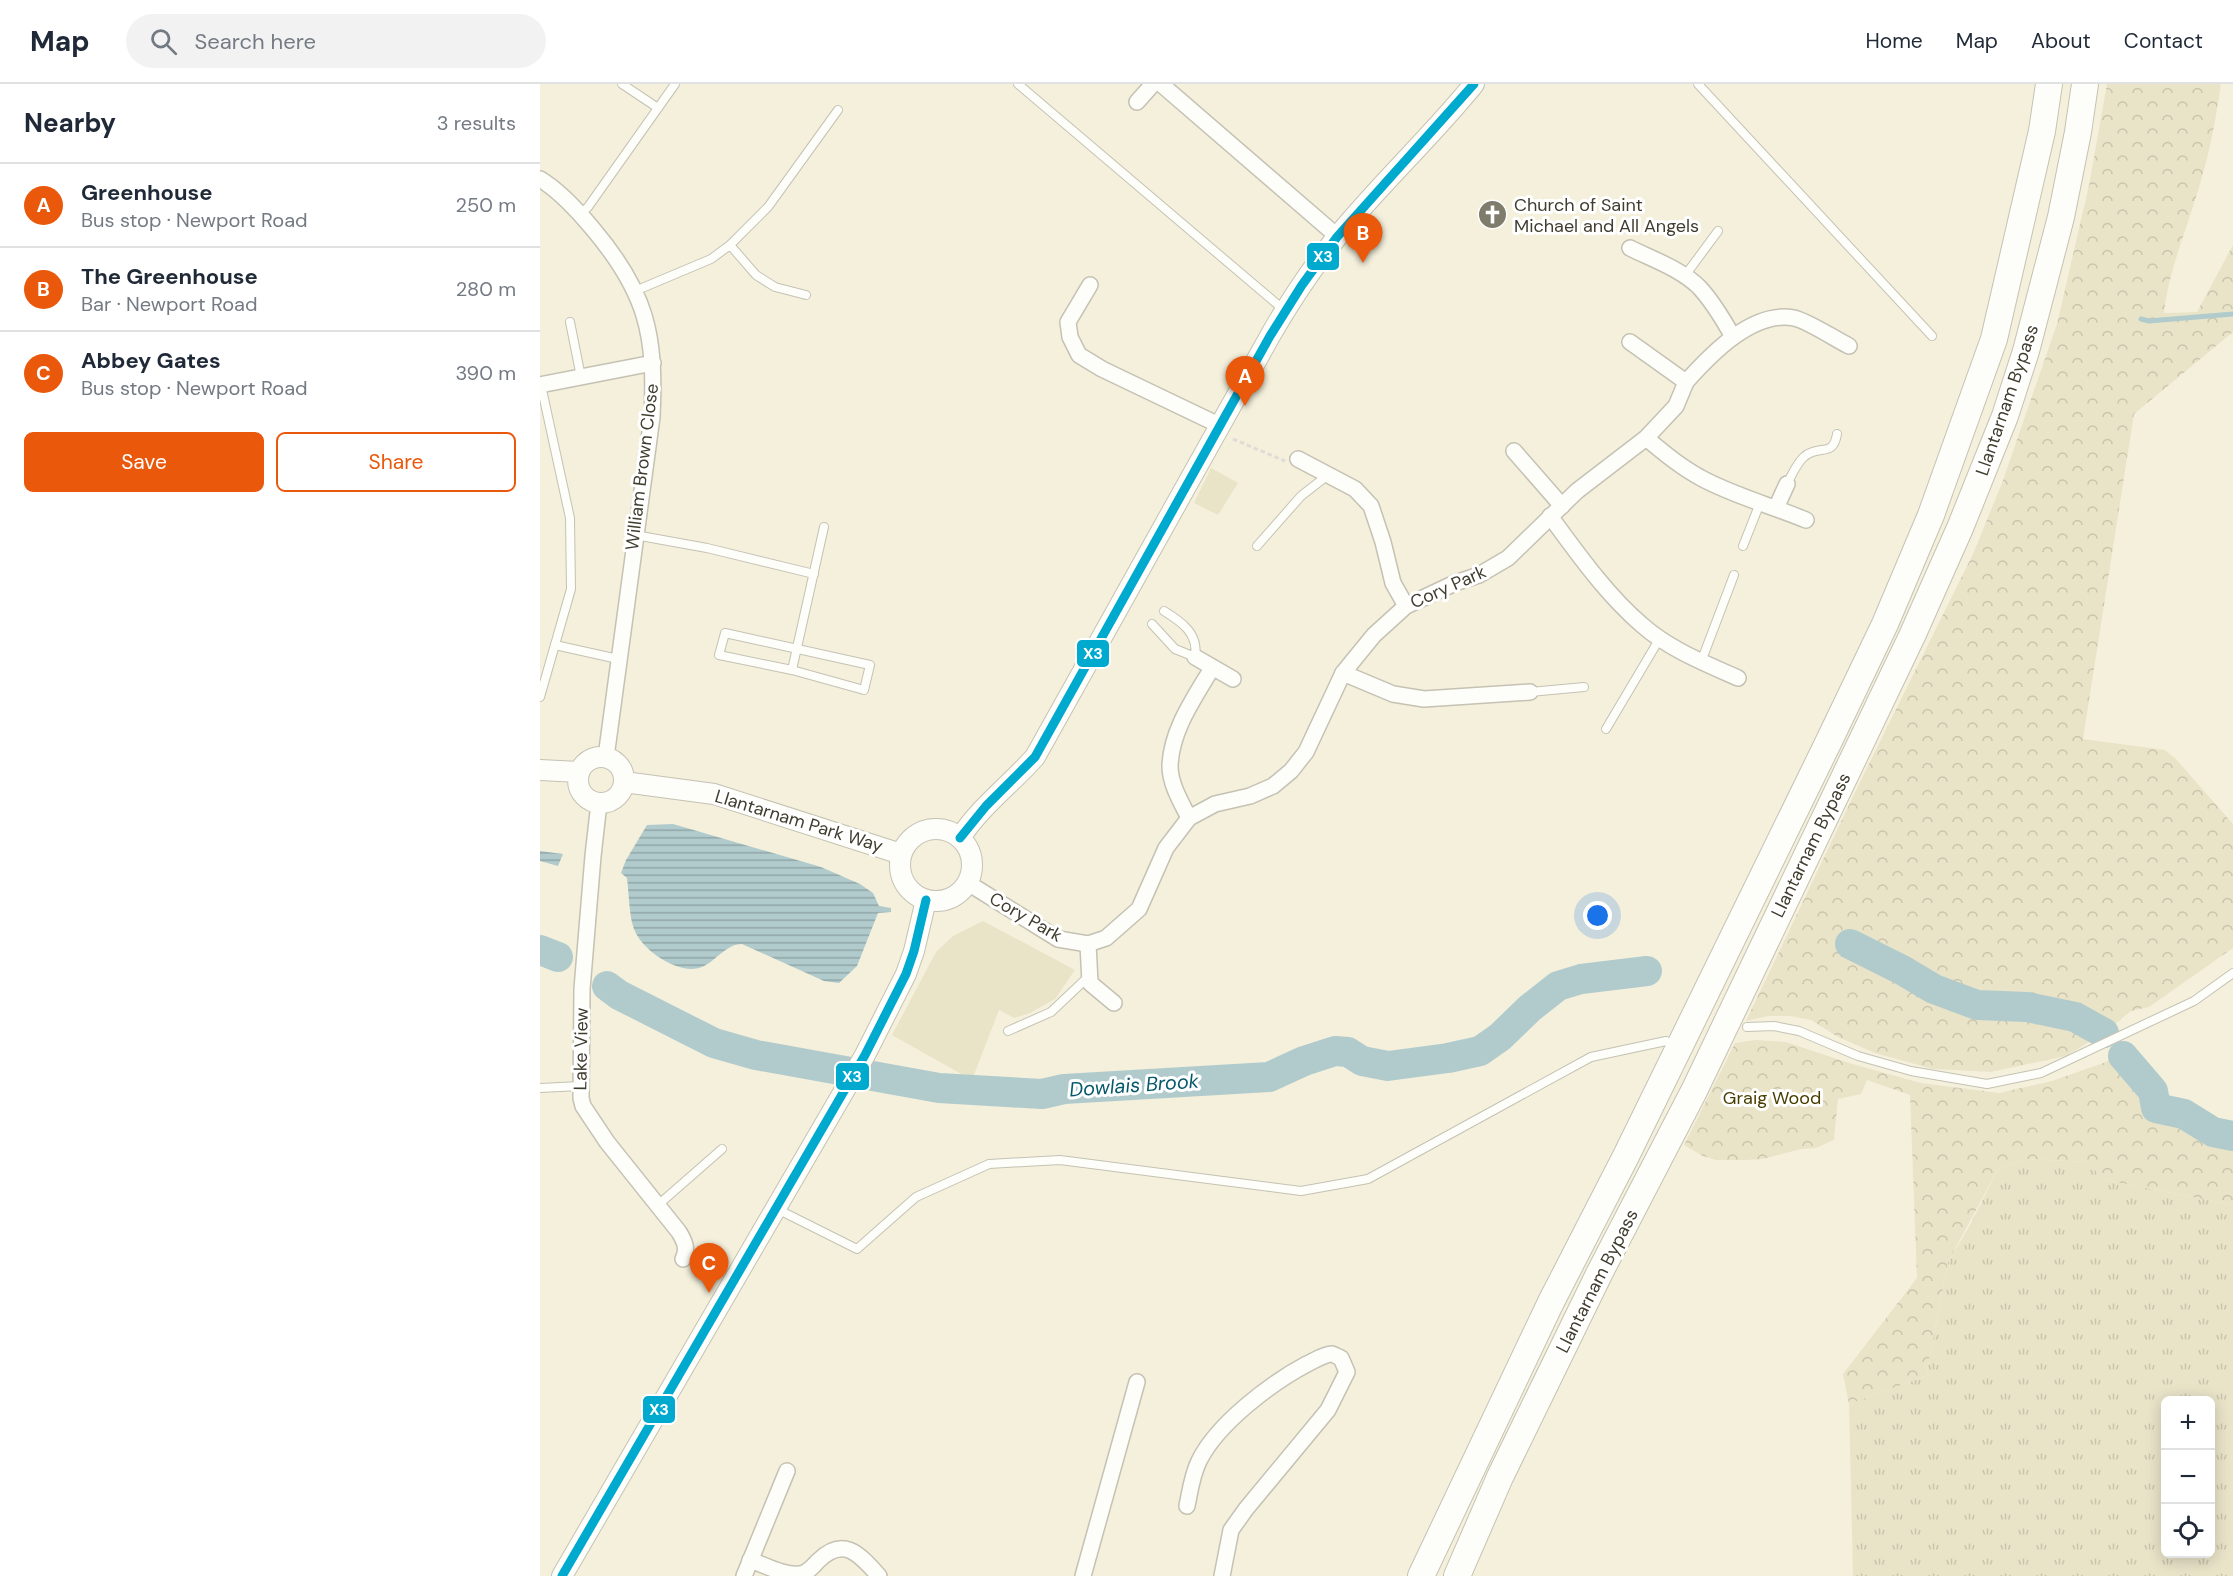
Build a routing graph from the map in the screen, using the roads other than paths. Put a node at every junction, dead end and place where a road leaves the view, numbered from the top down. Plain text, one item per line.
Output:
1 (622, 84) edge
2 (675, 84) edge
3 (1018, 84) edge
4 (1153, 84) edge
5 (1161, 84) edge
6 (1474, 84) edge
7 (1698, 84) edge
8 (2049, 84) edge
9 (2085, 84) edge
10 (1137, 102) dead end
11 (658, 108) junction
12 (838, 110) dead end
13 (540, 178) edge
14 (580, 214) junction
15 (1718, 231) dead end
16 (1337, 236) junction
17 (730, 244) junction
18 (1630, 248) dead end
19 (1684, 277) junction
20 (1090, 285) dead end
21 (635, 291) junction
22 (806, 295) dead end
23 (1285, 310) junction
24 (570, 322) dead end
25 (1932, 336) dead end
26 (1733, 337) junction
27 (1630, 342) dead end
28 (1849, 346) dead end
29 (653, 363) junction
30 (581, 377) junction
31 (1686, 382) junction
32 (540, 385) edge
33 (1219, 429) junction
34 (1837, 434) dead end
35 (1646, 438) junction
36 (1514, 451) dead end
37 (1298, 459) road end
38 (1328, 475) junction
39 (1787, 484) joint
40 (1760, 503) junction
41 (1776, 508) junction
42 (1556, 511) junction
43 (1806, 520) dead end
44 (824, 527) dead end
45 (635, 535) junction
46 (1257, 546) dead end
47 (1743, 546) dead end
48 (814, 574) junction
49 (1734, 575) dead end
50 (1406, 606) junction
51 (1164, 611) dead end
52 (1152, 624) dead end
53 (1660, 638) junction
54 (555, 645) junction
55 (797, 650) junction
56 (1195, 657) junction
57 (618, 659) junction
58 (1701, 662) junction
59 (1212, 668) junction
60 (792, 670) junction
61 (1343, 673) junction
62 (1738, 678) dead end
63 (1233, 679) dead end
64 (1584, 687) dead end
65 (1530, 692) joint
66 (540, 696) edge
67 (1606, 729) dead end
68 (606, 757) junction
69 (540, 770) edge
70 (579, 772) junction
71 (624, 782) junction
72 (599, 803) junction
73 (1189, 818) junction
74 (960, 838) junction
75 (901, 854) junction
76 (968, 883) junction
77 (926, 900) junction
78 (1088, 944) junction
79 (2233, 973) edge
80 (1089, 976) junction
81 (1114, 1003) dead end
82 (1747, 1028) dead end
83 (1008, 1031) dead end
84 (1666, 1041) dead end
85 (580, 1086) junction
86 (540, 1088) edge
87 (722, 1149) dead end
88 (658, 1205) junction
89 (776, 1208) junction
90 (683, 1260) dead end
91 (1137, 1382) dead end
92 (787, 1471) dead end
93 (1187, 1506) dead end
94 (750, 1560) junction
95 (562, 1576) edge
96 (744, 1576) edge
97 (879, 1576) edge
98 (1083, 1576) edge
99 (1222, 1576) edge
100 (1421, 1576) edge
101 (1457, 1576) edge

1 - 11 lane
2 - 11 lane
3 - 23 lane
4 - 10 street
5 - 16 street
6 - 16 street
7 - 25 lane
8 - 100 highway, Llantarnam Bypass
9 - 101 highway, Llantarnam Bypass
11 - 14 lane
12 - 17 lane
13 - 14 street, William Brown Close
14 - 21 street, William Brown Close
15 - 19 lane
16 - 23 street
17 - 21 lane
17 - 22 lane
18 - 19 street
19 - 26 street
20 - 33 street
21 - 29 street, William Brown Close
23 - 33 street
24 - 30 lane
26 - 28 street, Cory Park
26 - 31 street, Cory Park
27 - 31 street
29 - 30 street
29 - 45 street, William Brown Close
30 - 32 street
31 - 35 street, Cory Park
32 - 54 lane
33 - 74 street
34 - 39 lane
35 - 40 street
35 - 42 street, Cory Park
36 - 42 street
37 - 38 street
38 - 46 lane
38 - 50 street
39 - 41 street
40 - 41 street
40 - 47 lane
41 - 43 street
42 - 50 street, Cory Park
42 - 53 street
44 - 48 lane
45 - 48 lane
45 - 57 street, William Brown Close
48 - 55 lane
49 - 58 lane
50 - 61 street, Cory Park
51 - 56 lane
52 - 56 lane
53 - 58 street
53 - 67 lane
54 - 57 lane
54 - 66 lane
55 - 60 lane
55 - 60 lane
55 - 60 lane
56 - 59 street
57 - 68 street, William Brown Close
58 - 62 street
59 - 63 street
59 - 73 street
61 - 65 street
61 - 73 street, Cory Park
64 - 65 lane
68 - 70 street
68 - 71 street
69 - 70 street
70 - 72 street
71 - 72 street
71 - 75 street, Llantarnam Park Way
72 - 85 street, Lake View
73 - 78 street, Cory Park
74 - 75 street
74 - 76 street
75 - 77 street
76 - 77 street
76 - 78 street, Cory Park
77 - 89 street
78 - 80 street, Cory Park
79 - 82 lane
80 - 81 street
80 - 83 lane
84 - 89 lane
85 - 86 lane
85 - 88 street, Lake View
87 - 88 lane
88 - 90 street, Lake View
89 - 95 street
91 - 98 street
92 - 94 street
93 - 99 street
94 - 96 street
94 - 97 street

